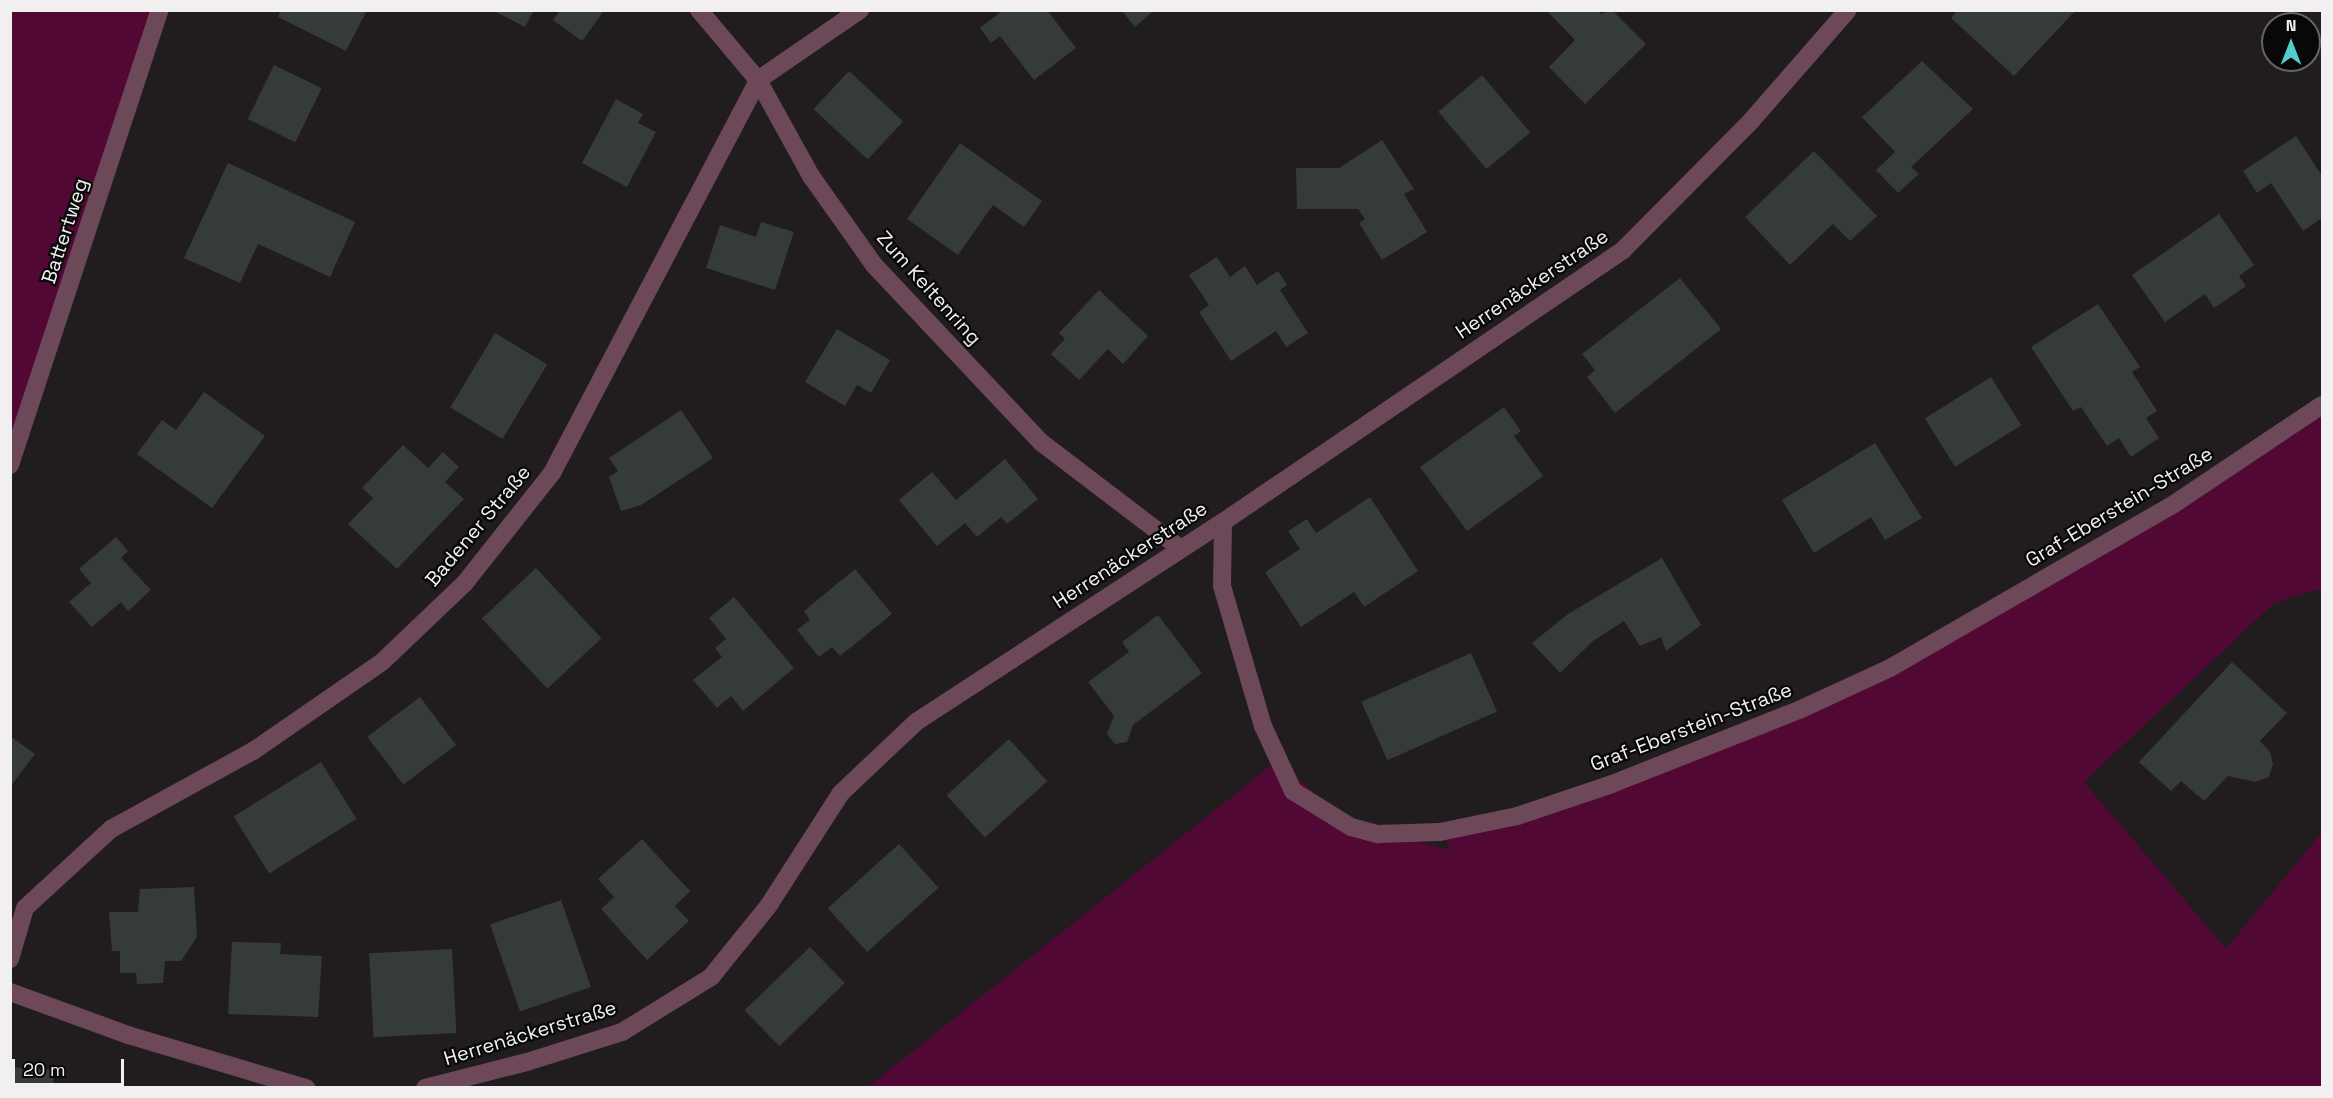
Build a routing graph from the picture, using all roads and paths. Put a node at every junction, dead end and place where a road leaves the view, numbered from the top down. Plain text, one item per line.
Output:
1 (160, 10) edge
2 (699, 10) edge
3 (860, 10) edge
4 (1848, 10) edge
5 (758, 80) junction
6 (2322, 405) edge
7 (10, 465) edge
8 (1223, 522) junction
9 (1180, 548) junction
10 (10, 959) edge
11 (10, 992) edge
12 (306, 1088) edge
13 (425, 1088) edge

1 - 7 street, Battertweg
2 - 5 street, Zum Keltenring
3 - 5 street, Badener Straße
4 - 8 street, Herrenäckerstraße
5 - 9 street, Zum Keltenring
5 - 10 street, Badener Straße
6 - 8 street, Graf-Eberstein-Straße
8 - 9 street, Herrenäckerstraße
9 - 13 street, Herrenäckerstraße
11 - 12 street

